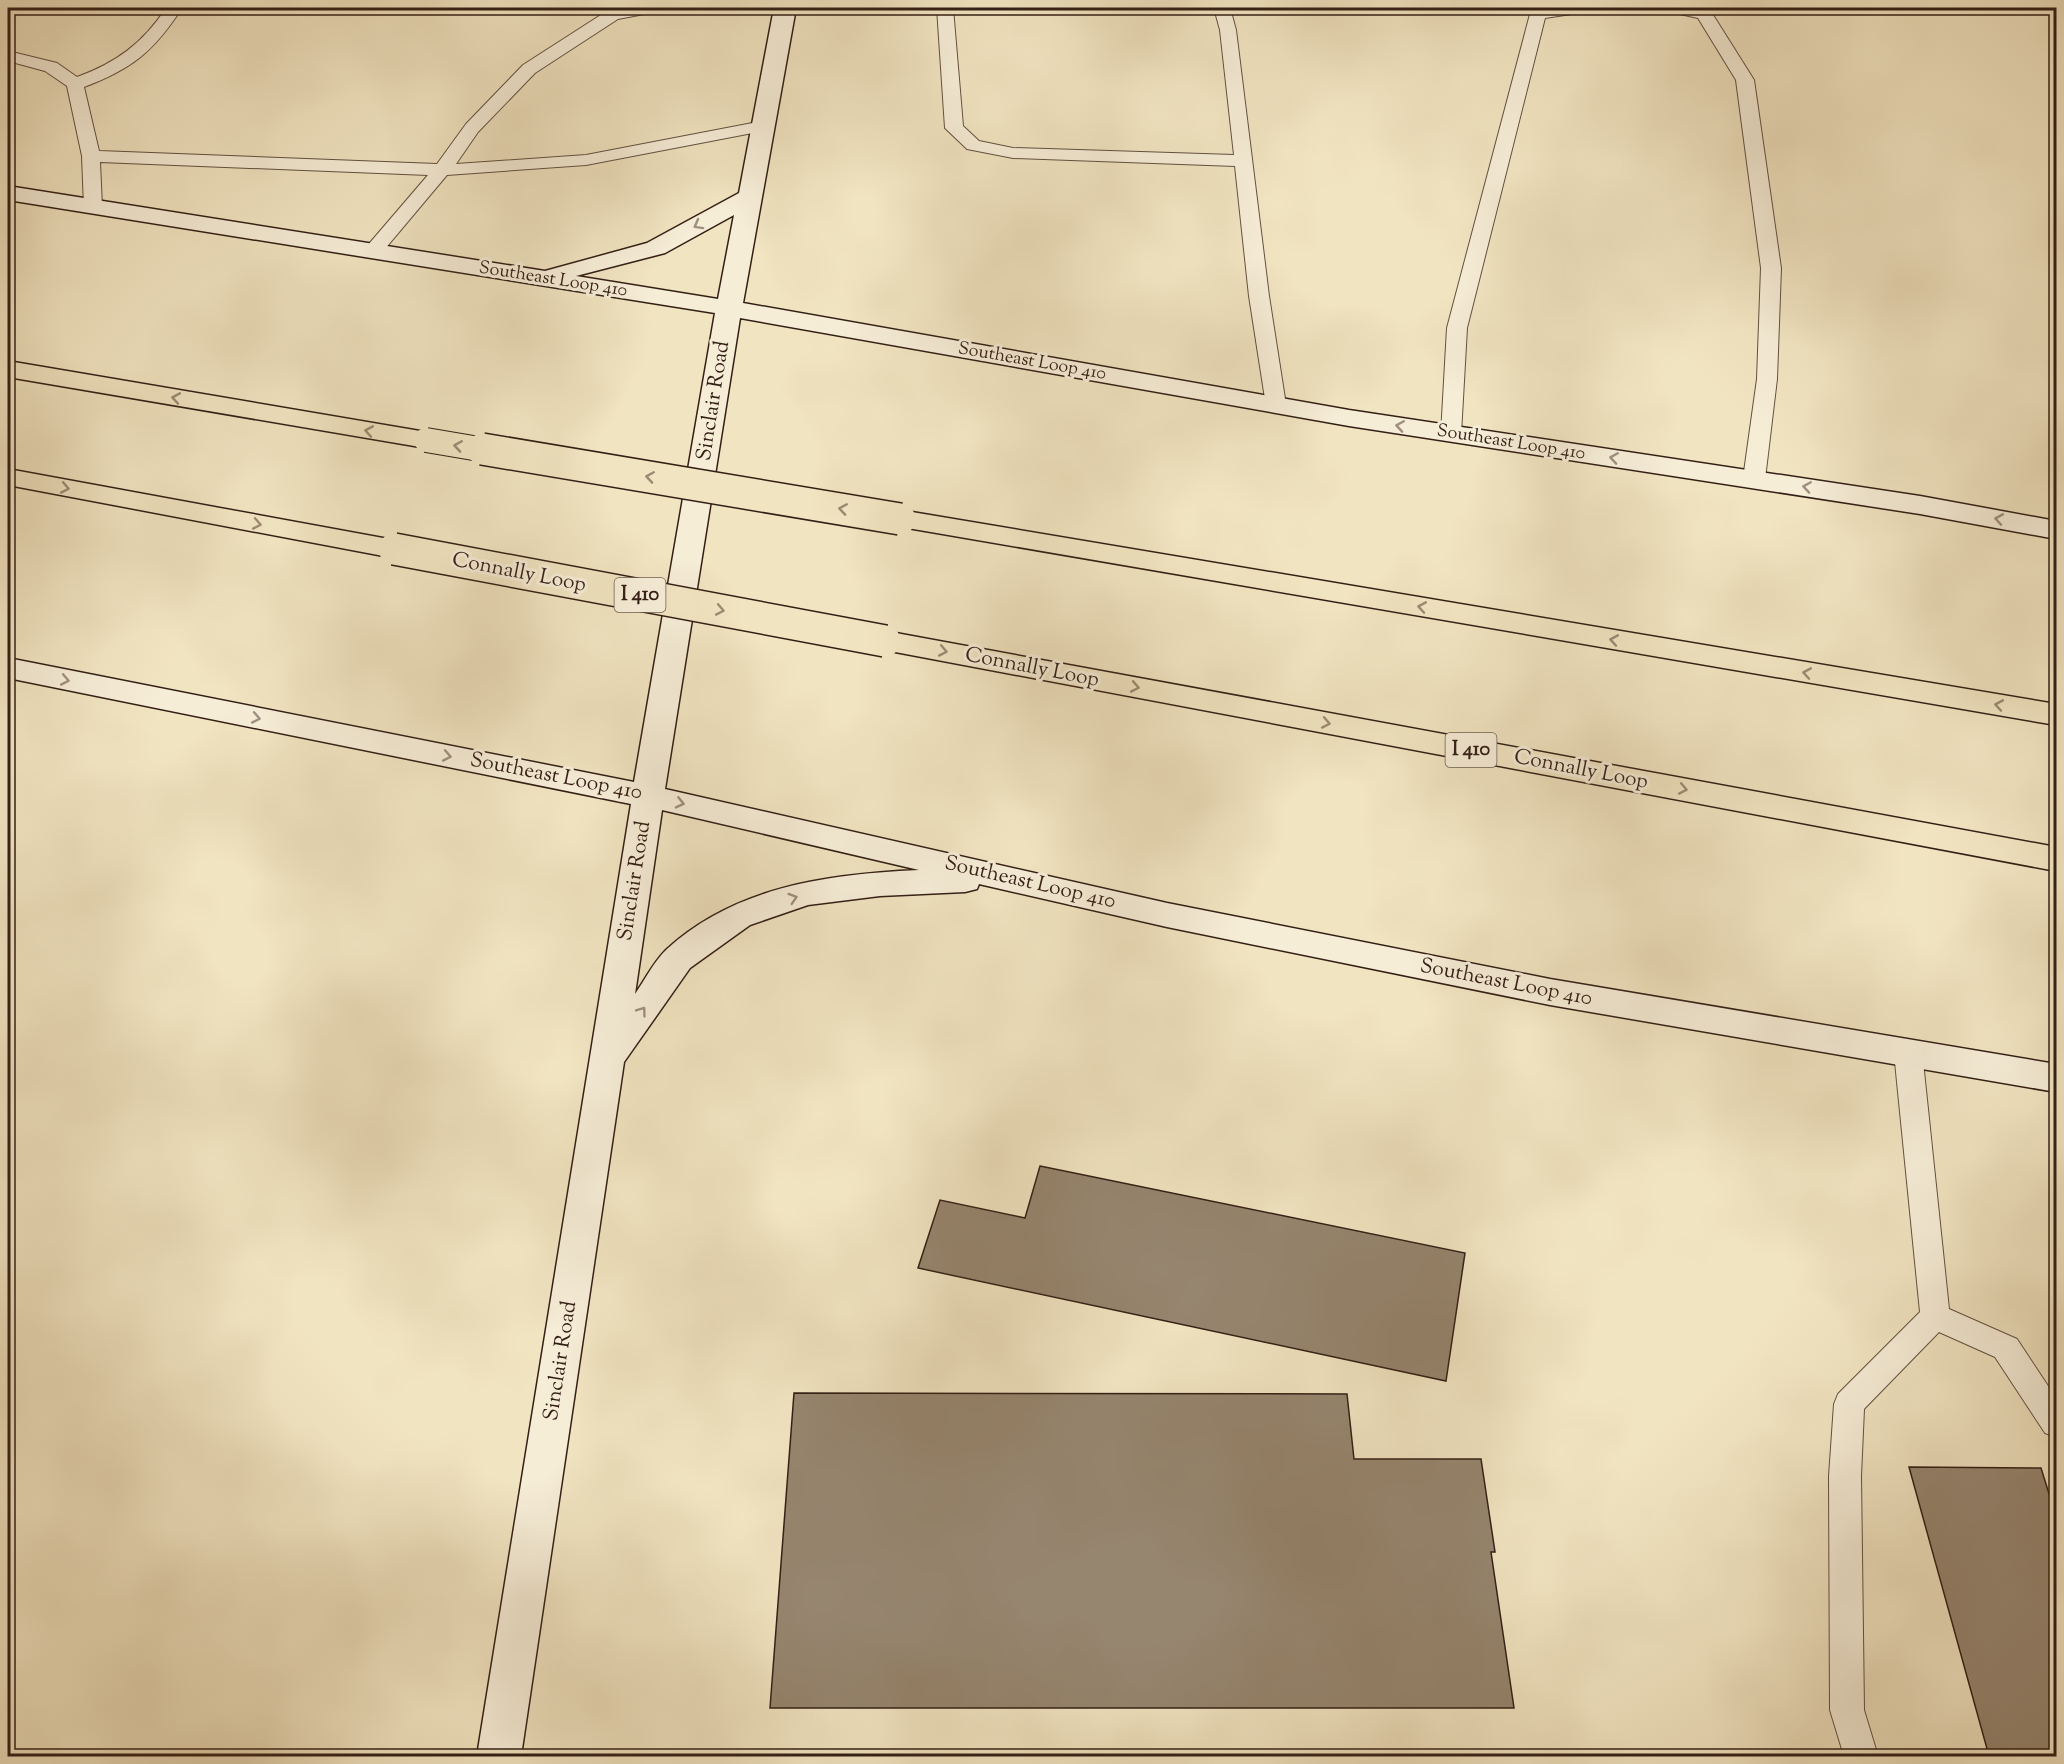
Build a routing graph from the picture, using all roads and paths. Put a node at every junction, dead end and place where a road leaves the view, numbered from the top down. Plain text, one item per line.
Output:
1 (174, 8) edge
2 (649, 8) edge
3 (784, 8) edge
4 (945, 8) edge
5 (1222, 8) edge
6 (1578, 8) edge
7 (1677, 8) edge
8 (8, 56) edge
9 (75, 84) junction
10 (763, 126) junction
11 (91, 156) junction
12 (1243, 161) junction
13 (442, 170) junction
14 (8, 193) edge
15 (749, 197) junction
16 (93, 207) junction
17 (372, 252) junction
18 (530, 276) junction
19 (729, 308) junction
20 (8, 369) edge
21 (1276, 405) junction
22 (1451, 434) junction
23 (8, 477) edge
24 (1754, 480) junction
25 (2056, 530) edge
26 (8, 668) edge
27 (2056, 715) edge
28 (648, 796) junction
29 (2056, 859) edge
30 (1007, 878) junction
31 (1908, 1052) junction
32 (608, 1058) junction
33 (2056, 1078) edge
34 (1935, 1316) junction
35 (2056, 1423) edge
36 (499, 1756) edge
37 (1861, 1756) edge

1 - 9 lane
2 - 13 lane
3 - 10 main road, Sinclair Road
4 - 12 lane
5 - 12 lane
6 - 22 lane
7 - 24 lane
8 - 9 lane
9 - 11 lane
10 - 13 lane
10 - 15 main road, Sinclair Road
11 - 13 lane
11 - 16 lane
12 - 21 lane
13 - 17 lane
14 - 16 main road, Southeast Loop 410
15 -> 18 main road
15 - 19 main road, Sinclair Road
16 - 17 main road, Southeast Loop 410
17 - 18 main road, Southeast Loop 410
18 - 19 main road, Southeast Loop 410
19 - 21 main road, Southeast Loop 410
19 - 28 main road, Sinclair Road
27 -> 20 highway, bridge
22 -> 21 main road, Southeast Loop 410
24 -> 22 main road, Southeast Loop 410
23 -> 29 highway, Connally Loop / I 410, bridge
25 -> 24 main road, Southeast Loop 410
26 -> 28 main road, Southeast Loop 410
28 -> 30 main road, Southeast Loop 410
28 - 32 main road, Sinclair Road
30 - 31 main road, Southeast Loop 410
32 -> 30 main road
31 - 33 main road, Southeast Loop 410
31 - 34 lane
32 - 36 main road, Sinclair Road
34 - 35 lane
34 - 37 lane

